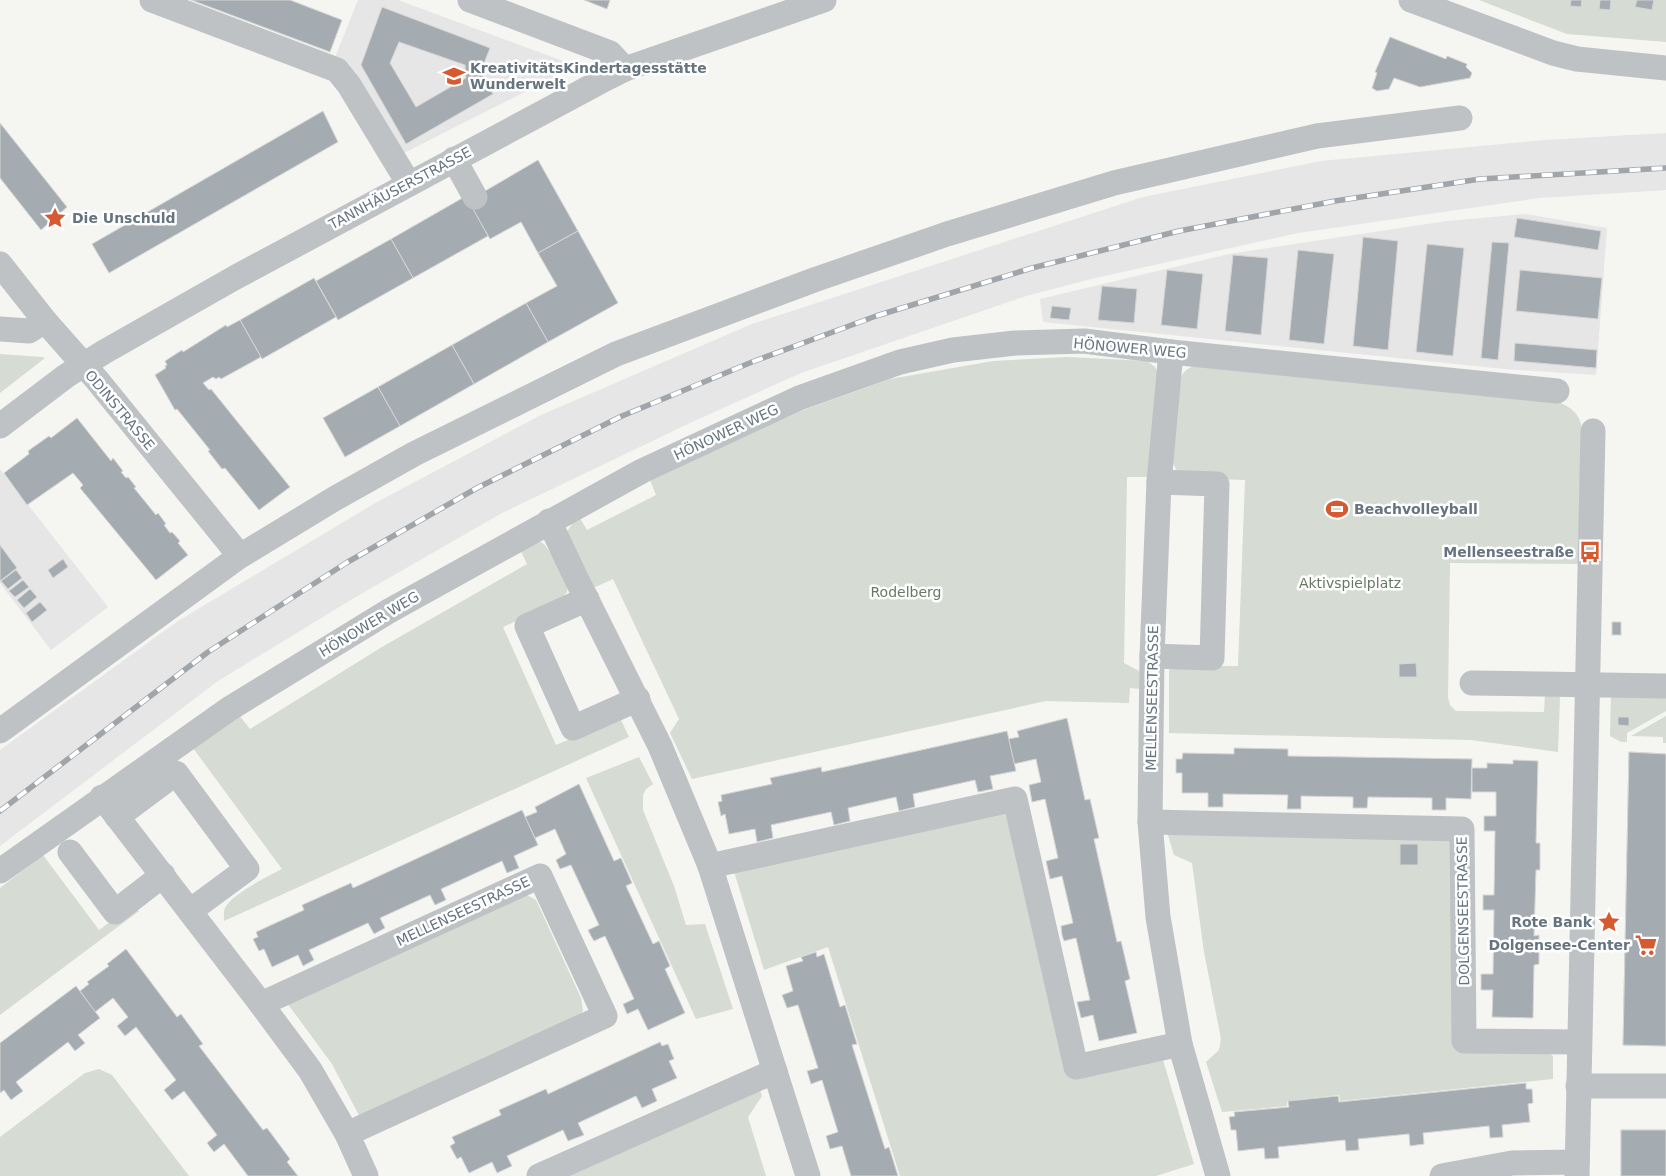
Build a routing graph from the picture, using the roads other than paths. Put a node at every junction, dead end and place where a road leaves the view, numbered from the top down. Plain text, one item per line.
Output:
1 (152, 0) edge
2 (470, 0) edge
3 (824, 0) edge
4 (1411, 0) edge
5 (1666, 68) edge
6 (625, 69) junction
7 (1460, 118) dead end
8 (454, 159) junction
9 (409, 184) junction
10 (475, 197) dead end
11 (0, 264) edge
12 (45, 320) junction
13 (0, 329) edge
14 (1171, 352) junction
15 (83, 365) junction
16 (1557, 392) dead end
17 (0, 426) edge
18 (1593, 431) dead end
19 (1159, 482) junction
20 (550, 521) junction
21 (240, 556) junction
22 (587, 599) junction
23 (1152, 656) junction
24 (1472, 683) dead end
25 (1587, 685) junction
26 (1666, 686) edge
27 (638, 699) junction
28 (0, 731) edge
29 (102, 797) junction
30 (117, 817) junction
31 (1150, 822) junction
32 (70, 852) dead end
33 (710, 866) junction
34 (0, 871) edge
35 (163, 875) junction
36 (194, 916) junction
37 (261, 1004) junction
38 (1579, 1042) junction
39 (1180, 1044) junction
40 (775, 1071) junction
41 (1578, 1086) junction
42 (1666, 1086) edge
43 (347, 1134) junction
44 (594, 1151) junction
45 (1577, 1169) edge
46 (366, 1176) edge
47 (539, 1176) edge
48 (591, 1176) edge
49 (808, 1176) edge
50 (1218, 1176) edge
51 (1442, 1176) edge

1 - 9 street
2 - 6 street
3 - 6 street, TANNHÄUSERSTRASSE
4 - 5 street
6 - 8 street, TANNHÄUSERSTRASSE
7 - 21 street
8 - 9 street, TANNHÄUSERSTRASSE
8 - 10 street
9 - 15 street, TANNHÄUSERSTRASSE
11 - 12 street, ODINSTRASSE
12 - 13 street
12 - 15 street, ODINSTRASSE
14 - 16 street, HÖNOWER WEG
14 - 19 street, MELLENSEESTRASSE
14 - 20 street, HÖNOWER WEG
15 - 17 street, TANNHÄUSERSTRASSE
15 - 21 street, ODINSTRASSE
18 - 25 street
19 - 23 street, MELLENSEESTRASSE
19 - 23 street
20 - 22 street
20 - 29 street, HÖNOWER WEG
21 - 28 street
22 - 27 street
22 - 27 street
23 - 31 street, MELLENSEESTRASSE
24 - 25 street
25 - 26 street
25 - 38 street
27 - 33 street
29 - 30 street
29 - 34 street, HÖNOWER WEG
30 - 35 street
30 - 36 street
31 - 38 street, DOLGENSEESTRASSE
31 - 39 street, MELLENSEESTRASSE
32 - 35 street
33 - 39 street
33 - 40 street
35 - 36 street
36 - 37 street
37 - 43 street
37 - 43 street, MELLENSEESTRASSE
38 - 41 street
39 - 50 street, MELLENSEESTRASSE
40 - 44 street
40 - 49 street
41 - 42 street
41 - 45 street
43 - 46 street
44 - 47 street
44 - 48 street
45 - 51 street

